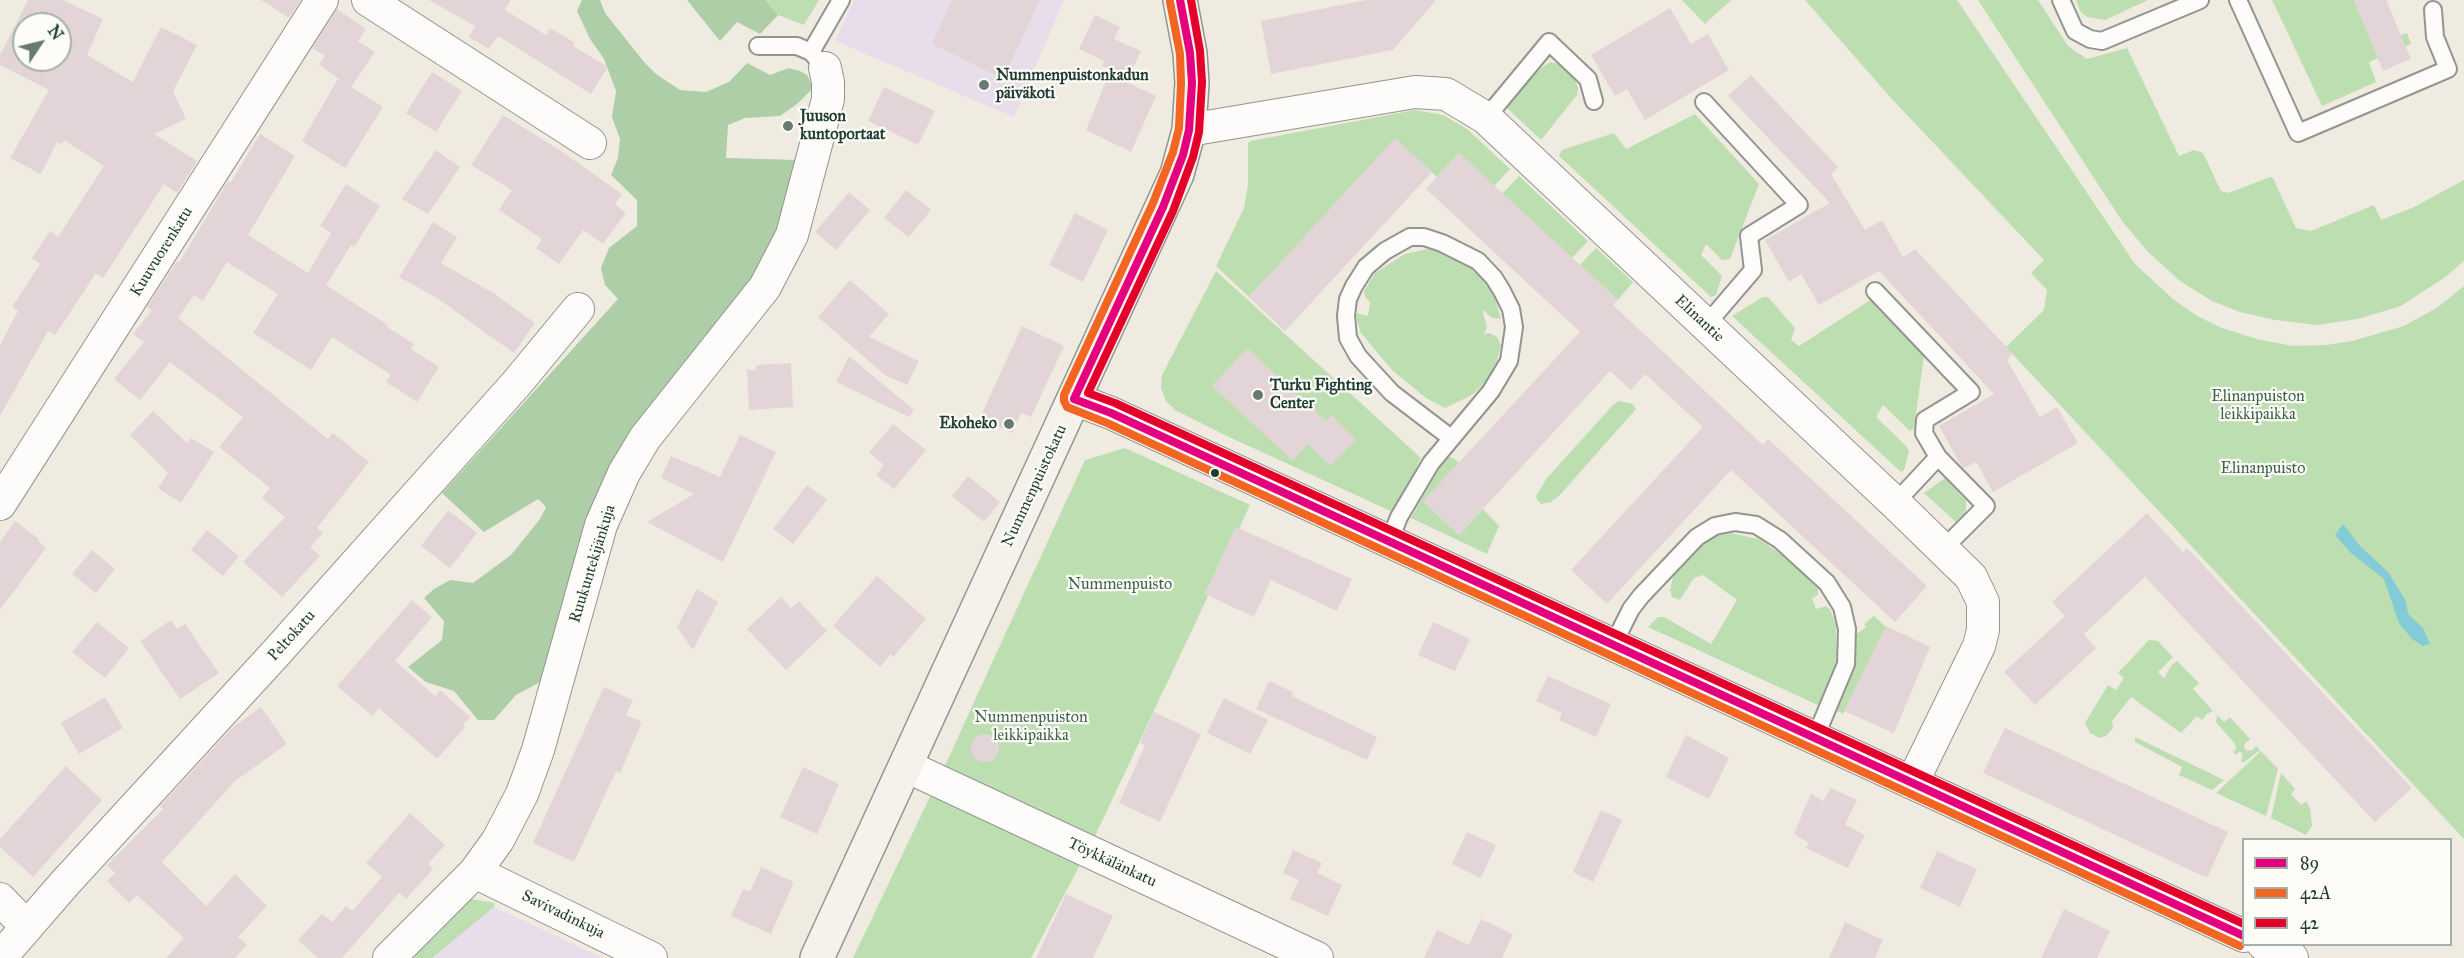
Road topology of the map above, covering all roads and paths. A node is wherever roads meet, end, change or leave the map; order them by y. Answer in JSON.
{"nodes":[{"id":1,"x":322,"y":0,"type":"edge"},
{"id":2,"x":368,"y":0,"type":"edge"},
{"id":3,"x":841,"y":0,"type":"edge"},
{"id":4,"x":1180,"y":0,"type":"edge"},
{"id":5,"x":2061,"y":0,"type":"edge"},
{"id":6,"x":2200,"y":0,"type":"edge"},
{"id":7,"x":2238,"y":0,"type":"edge"},
{"id":8,"x":2433,"y":10,"type":"dead end"},
{"id":9,"x":758,"y":46,"type":"dead end"},
{"id":10,"x":818,"y":60,"type":"junction"},
{"id":11,"x":1594,"y":101,"type":"dead end"},
{"id":12,"x":1704,"y":102,"type":"dead end"},
{"id":13,"x":1486,"y":118,"type":"junction"},
{"id":14,"x":1189,"y":130,"type":"junction"},
{"id":15,"x":590,"y":143,"type":"dead end"},
{"id":16,"x":1875,"y":291,"type":"dead end"},
{"id":17,"x":578,"y":309,"type":"dead end"},
{"id":18,"x":1706,"y":325,"type":"junction"},
{"id":19,"x":1074,"y":399,"type":"junction"},
{"id":20,"x":1452,"y":438,"type":"junction"},
{"id":21,"x":1938,"y":457,"type":"junction"},
{"id":22,"x":1895,"y":503,"type":"junction"},
{"id":23,"x":0,"y":504,"type":"edge"},
{"id":24,"x":1389,"y":542,"type":"junction"},
{"id":25,"x":1943,"y":549,"type":"junction"},
{"id":26,"x":1613,"y":645,"type":"junction"},
{"id":27,"x":1815,"y":738,"type":"junction"},
{"id":28,"x":906,"y":766,"type":"junction"},
{"id":29,"x":1912,"y":783,"type":"junction"},
{"id":30,"x":475,"y":872,"type":"junction"},
{"id":31,"x":0,"y":899,"type":"edge"},
{"id":32,"x":27,"y":927,"type":"junction"},
{"id":33,"x":2242,"y":935,"type":"edge"},
{"id":34,"x":2265,"y":946,"type":"edge"},
{"id":35,"x":0,"y":958,"type":"edge"},
{"id":36,"x":389,"y":958,"type":"edge"},
{"id":37,"x":651,"y":958,"type":"edge"},
{"id":38,"x":817,"y":958,"type":"edge"},
{"id":39,"x":1317,"y":958,"type":"edge"},
{"id":40,"x":2292,"y":958,"type":"edge"}],
"edges":[{"from":1,"to":23,"type":"street","name":"Kuuvuorenkatu"},
{"from":2,"to":15,"type":"street"},
{"from":3,"to":10,"type":"lane"},
{"from":4,"to":14,"type":"street","name":"Nummenpuistokatu"},
{"from":5,"to":6,"type":"lane"},
{"from":7,"to":8,"type":"lane"},
{"from":9,"to":10,"type":"lane"},
{"from":10,"to":30,"type":"street","name":"Ruukuntekijänkuja"},
{"from":11,"to":13,"type":"lane"},
{"from":12,"to":18,"type":"lane"},
{"from":13,"to":14,"type":"street","name":"Elinantie"},
{"from":13,"to":18,"type":"street","name":"Elinantie"},
{"from":14,"to":19,"type":"street","name":"Nummenpuistokatu"},
{"from":16,"to":21,"type":"lane"},
{"from":17,"to":32,"type":"street","name":"Peltokatu"},
{"from":18,"to":22,"type":"street","name":"Elinantie"},
{"from":19,"to":24,"type":"street"},
{"from":19,"to":28,"type":"street","name":"Nummenpuistokatu"},
{"from":20,"to":20,"type":"lane"},
{"from":20,"to":24,"type":"lane"},
{"from":21,"to":22,"type":"lane"},
{"from":21,"to":25,"type":"lane"},
{"from":22,"to":25,"type":"street","name":"Elinantie"},
{"from":24,"to":26,"type":"street"},
{"from":25,"to":29,"type":"street","name":"Elinantie"},
{"from":26,"to":27,"type":"street"},
{"from":26,"to":27,"type":"lane"},
{"from":27,"to":29,"type":"street"},
{"from":28,"to":38,"type":"street","name":"Nummenpuistokatu"},
{"from":28,"to":39,"type":"street","name":"Töykkälänkatu"},
{"from":29,"to":33,"type":"street"},
{"from":30,"to":36,"type":"street","name":"Ruukuntekijänkuja"},
{"from":30,"to":37,"type":"street","name":"Savivadinkuja"},
{"from":31,"to":32,"type":"street"},
{"from":32,"to":35,"type":"street","name":"Peltokatu"},
{"from":34,"to":40,"type":"street"}]}
